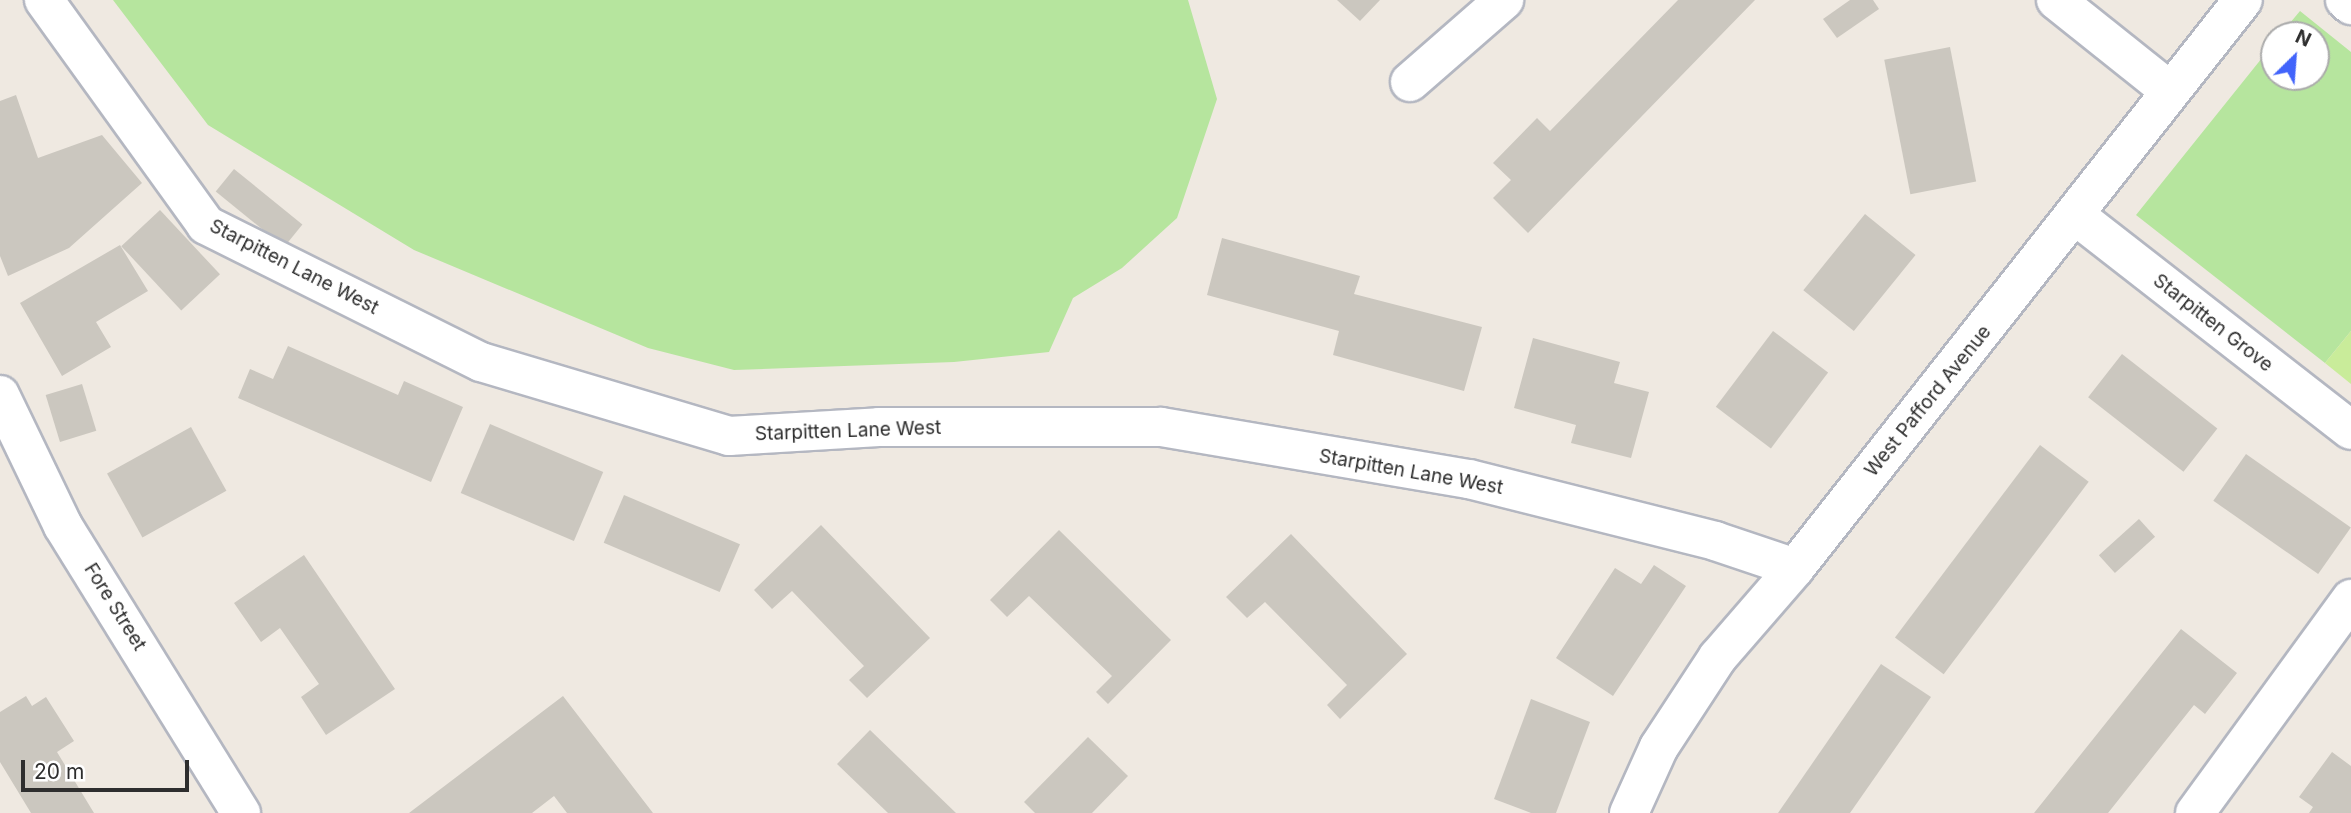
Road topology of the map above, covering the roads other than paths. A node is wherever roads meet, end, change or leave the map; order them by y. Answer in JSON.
{"nodes":[{"id":1,"x":44,"y":0,"type":"edge"},
{"id":2,"x":1504,"y":0,"type":"edge"},
{"id":3,"x":2056,"y":0,"type":"edge"},
{"id":4,"x":2243,"y":0,"type":"edge"},
{"id":5,"x":2345,"y":0,"type":"edge"},
{"id":6,"x":2351,"y":5,"type":"edge"},
{"id":7,"x":1410,"y":82,"type":"dead end"},
{"id":8,"x":2170,"y":91,"type":"junction"},
{"id":9,"x":2076,"y":216,"type":"junction"},
{"id":10,"x":0,"y":395,"type":"edge"},
{"id":11,"x":2351,"y":430,"type":"edge"},
{"id":12,"x":1795,"y":568,"type":"junction"},
{"id":13,"x":2351,"y":599,"type":"edge"},
{"id":14,"x":241,"y":813,"type":"edge"},
{"id":15,"x":1629,"y":813,"type":"edge"},
{"id":16,"x":2195,"y":813,"type":"edge"}],
"edges":[{"from":1,"to":12,"type":"street","name":"Starpitten Lane West"},
{"from":2,"to":7,"type":"street"},
{"from":3,"to":8,"type":"street"},
{"from":4,"to":8,"type":"street","name":"West Pafford Avenue"},
{"from":5,"to":6,"type":"street"},
{"from":8,"to":9,"type":"street","name":"West Pafford Avenue"},
{"from":9,"to":11,"type":"street","name":"Starpitten Grove"},
{"from":9,"to":12,"type":"street","name":"West Pafford Avenue"},
{"from":10,"to":14,"type":"street","name":"Fore Street"},
{"from":12,"to":15,"type":"street","name":"West Pafford Avenue"},
{"from":13,"to":16,"type":"street"}]}
